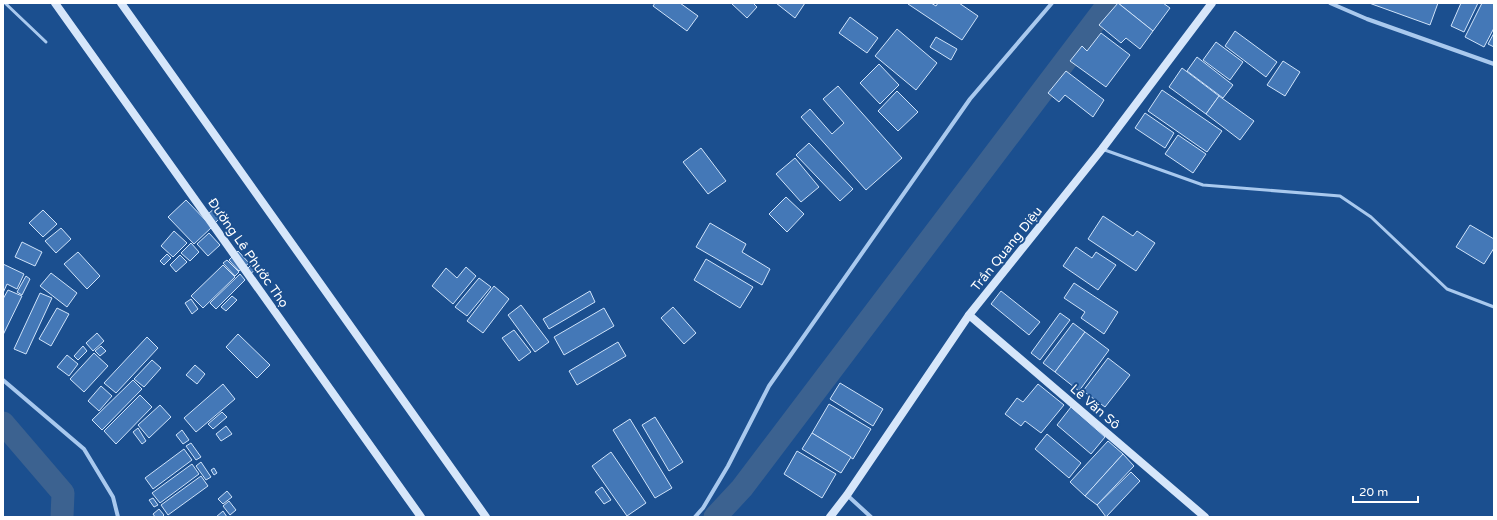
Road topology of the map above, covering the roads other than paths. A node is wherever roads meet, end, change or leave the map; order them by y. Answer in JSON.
{"nodes":[{"id":1,"x":5,"y":3,"type":"edge"},
{"id":2,"x":55,"y":3,"type":"edge"},
{"id":3,"x":121,"y":3,"type":"edge"},
{"id":4,"x":1052,"y":3,"type":"edge"},
{"id":5,"x":1212,"y":3,"type":"edge"},
{"id":6,"x":1330,"y":3,"type":"edge"},
{"id":7,"x":46,"y":42,"type":"dead end"},
{"id":8,"x":1494,"y":64,"type":"edge"},
{"id":9,"x":1102,"y":149,"type":"junction"},
{"id":10,"x":1494,"y":306,"type":"edge"},
{"id":11,"x":969,"y":315,"type":"junction"},
{"id":12,"x":3,"y":380,"type":"edge"},
{"id":13,"x":847,"y":495,"type":"junction"},
{"id":14,"x":118,"y":517,"type":"edge"},
{"id":15,"x":421,"y":517,"type":"edge"},
{"id":16,"x":486,"y":517,"type":"edge"},
{"id":17,"x":695,"y":517,"type":"edge"},
{"id":18,"x":830,"y":517,"type":"edge"},
{"id":19,"x":871,"y":517,"type":"edge"},
{"id":20,"x":1205,"y":517,"type":"edge"}],
"edges":[{"from":1,"to":7,"type":"lane"},
{"from":2,"to":15,"type":"street","name":"Đường Lê Phước Thọ"},
{"from":3,"to":16,"type":"street"},
{"from":4,"to":17,"type":"street"},
{"from":5,"to":9,"type":"street","name":"Trần Quang Diệu"},
{"from":6,"to":8,"type":"street"},
{"from":9,"to":10,"type":"lane"},
{"from":9,"to":11,"type":"street","name":"Trần Quang Diệu"},
{"from":11,"to":13,"type":"street","name":"Trần Quang Diệu"},
{"from":11,"to":20,"type":"street","name":"Lê Văn Sô"},
{"from":12,"to":14,"type":"street"},
{"from":13,"to":18,"type":"street","name":"Trần Quang Diệu"},
{"from":13,"to":19,"type":"street"}]}
